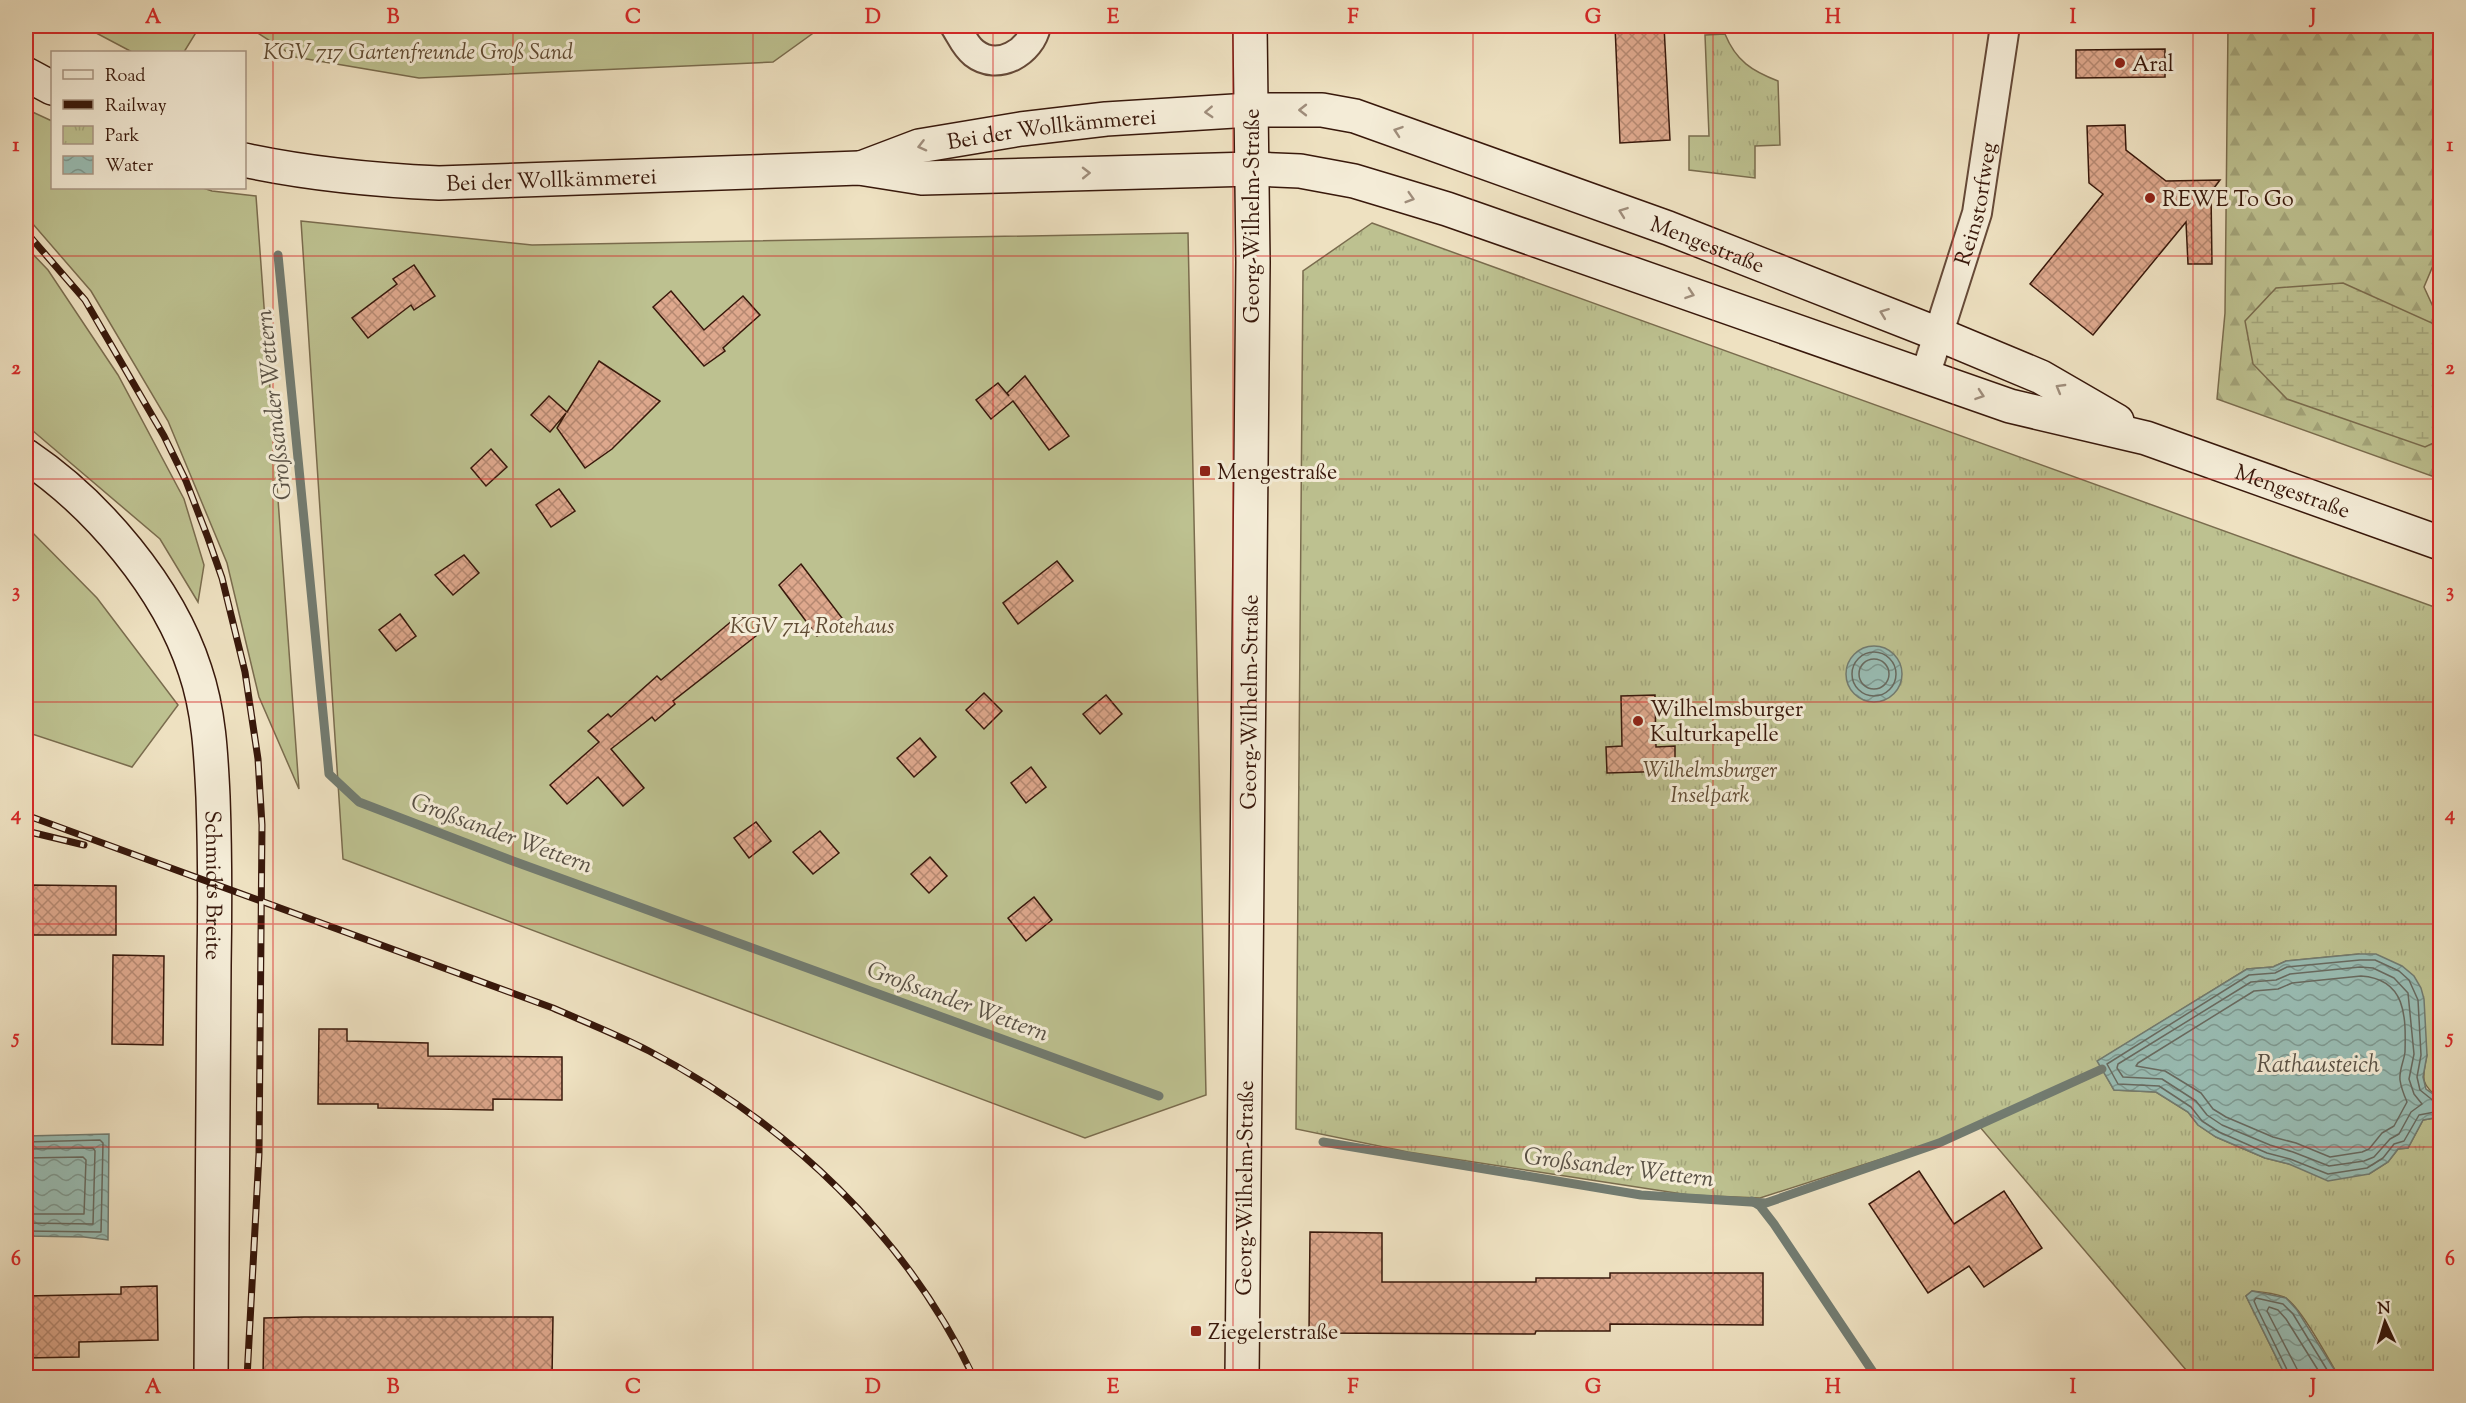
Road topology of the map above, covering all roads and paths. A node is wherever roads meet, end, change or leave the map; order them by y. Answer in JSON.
{"nodes":[{"id":1,"x":955,"y":26,"type":"edge"},
{"id":2,"x":1036,"y":26,"type":"edge"},
{"id":3,"x":1250,"y":26,"type":"edge"},
{"id":4,"x":2005,"y":26,"type":"edge"},
{"id":5,"x":26,"y":74,"type":"edge"},
{"id":6,"x":51,"y":87,"type":"edge"},
{"id":7,"x":1250,"y":110,"type":"junction"},
{"id":8,"x":246,"y":160,"type":"edge"},
{"id":9,"x":859,"y":168,"type":"junction"},
{"id":10,"x":1252,"y":169,"type":"junction"},
{"id":11,"x":1938,"y":334,"type":"junction"},
{"id":12,"x":1925,"y":376,"type":"junction"},
{"id":13,"x":2146,"y":438,"type":"junction"},
{"id":14,"x":26,"y":456,"type":"edge"},
{"id":15,"x":2440,"y":543,"type":"edge"},
{"id":16,"x":211,"y":1377,"type":"edge"},
{"id":17,"x":1242,"y":1377,"type":"edge"}],
"edges":[{"from":1,"to":2,"type":"street"},
{"from":3,"to":7,"type":"main road","name":"Georg-Wilhelm-Straße"},
{"from":4,"to":11,"type":"street","name":"Reinstorfweg"},
{"from":5,"to":6,"type":"main road"},
{"from":7,"to":9,"type":"main road","name":"Bei der Wollkämmerei","one_way":true},
{"from":7,"to":10,"type":"main road","name":"Georg-Wilhelm-Straße"},
{"from":11,"to":7,"type":"main road","name":"Mengestraße","one_way":true},
{"from":8,"to":9,"type":"main road","name":"Bei der Wollkämmerei"},
{"from":9,"to":10,"type":"main road","name":"Bei der Wollkämmerei","one_way":true},
{"from":10,"to":12,"type":"main road","name":"Mengestraße","one_way":true},
{"from":10,"to":17,"type":"main road","name":"Georg-Wilhelm-Straße"},
{"from":11,"to":12,"type":"street","name":"Reinstorfweg"},
{"from":13,"to":11,"type":"main road","name":"Mengestraße","one_way":true},
{"from":12,"to":13,"type":"main road","name":"Mengestraße","one_way":true},
{"from":13,"to":15,"type":"main road","name":"Mengestraße"},
{"from":14,"to":16,"type":"main road","name":"Schmidts Breite"}]}
